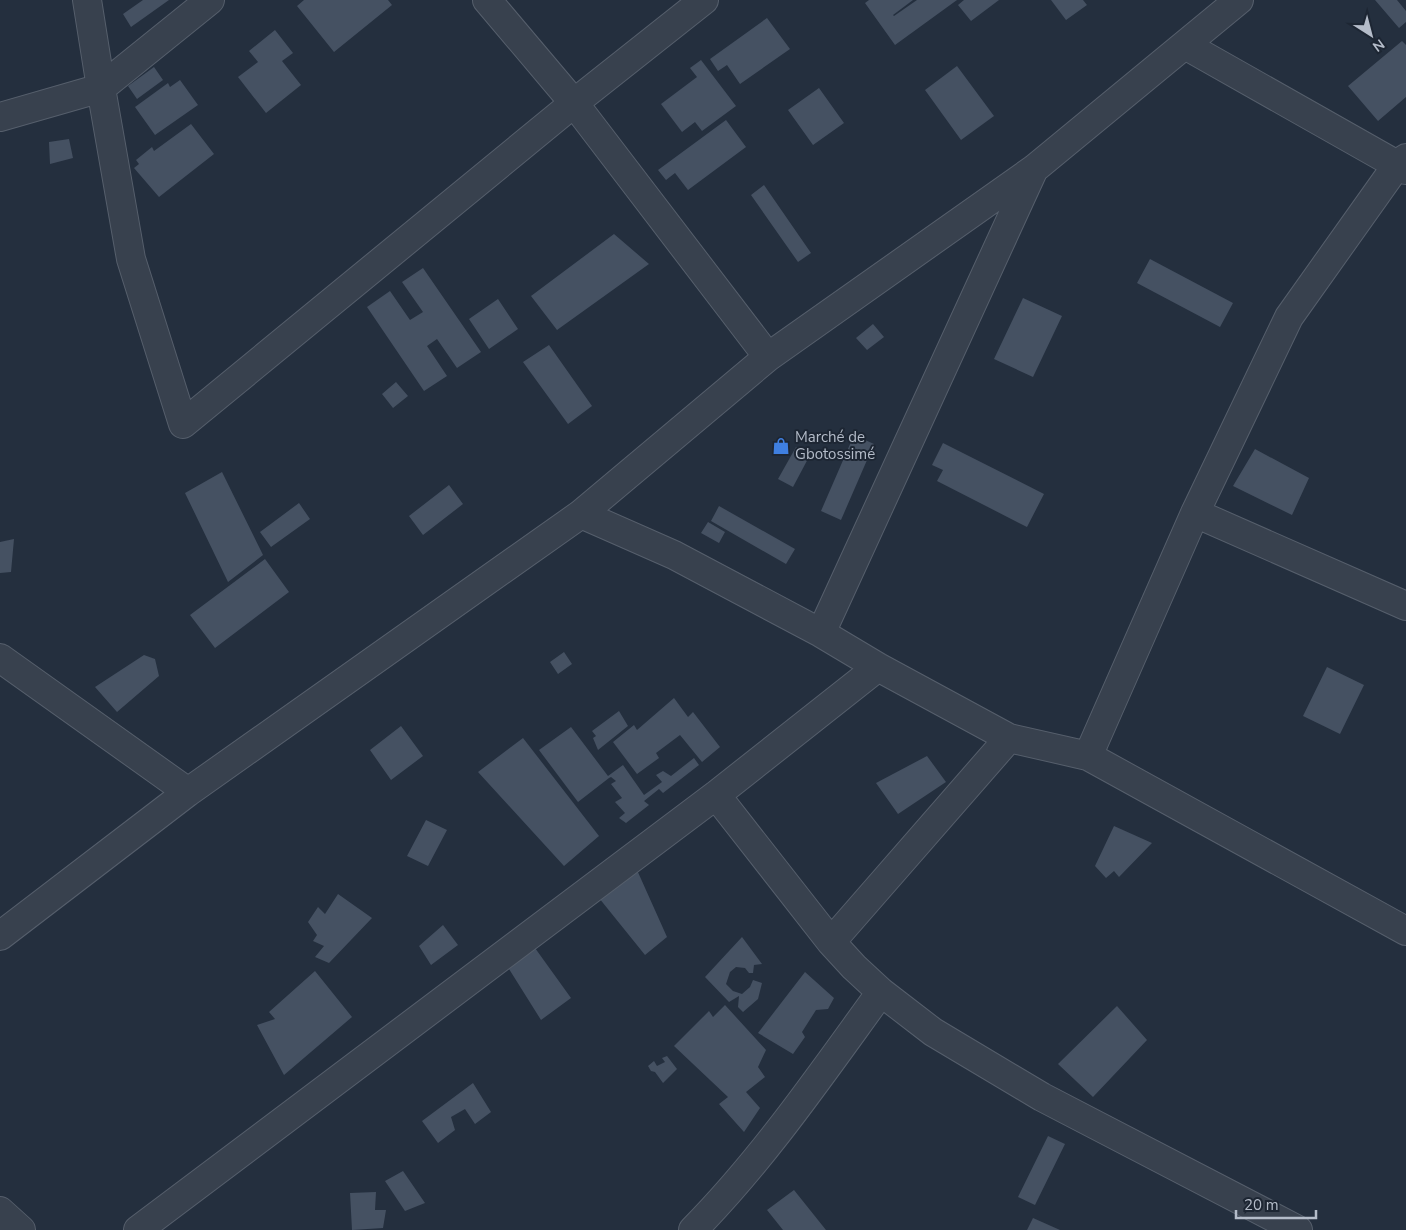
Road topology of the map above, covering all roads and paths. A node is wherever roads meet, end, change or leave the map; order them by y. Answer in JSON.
{"nodes":[{"id":1,"x":87,"y":0,"type":"edge"},
{"id":2,"x":210,"y":0,"type":"edge"},
{"id":3,"x":487,"y":0,"type":"edge"},
{"id":4,"x":704,"y":0,"type":"edge"},
{"id":5,"x":1239,"y":0,"type":"edge"},
{"id":6,"x":1186,"y":45,"type":"junction"},
{"id":7,"x":100,"y":88,"type":"junction"},
{"id":8,"x":574,"y":103,"type":"junction"},
{"id":9,"x":0,"y":117,"type":"edge"},
{"id":10,"x":1403,"y":164,"type":"edge"},
{"id":11,"x":1034,"y":169,"type":"junction"},
{"id":12,"x":768,"y":357,"type":"junction"},
{"id":13,"x":1196,"y":513,"type":"junction"},
{"id":14,"x":582,"y":514,"type":"junction"},
{"id":15,"x":1406,"y":606,"type":"edge"},
{"id":16,"x":821,"y":633,"type":"junction"},
{"id":17,"x":0,"y":658,"type":"edge"},
{"id":18,"x":878,"y":667,"type":"junction"},
{"id":19,"x":1009,"y":738,"type":"junction"},
{"id":20,"x":1088,"y":756,"type":"junction"},
{"id":21,"x":188,"y":792,"type":"junction"},
{"id":22,"x":716,"y":795,"type":"junction"},
{"id":23,"x":1406,"y":931,"type":"edge"},
{"id":24,"x":0,"y":936,"type":"edge"},
{"id":25,"x":831,"y":942,"type":"junction"},
{"id":26,"x":881,"y":992,"type":"junction"},
{"id":27,"x":0,"y":1211,"type":"edge"},
{"id":28,"x":21,"y":1230,"type":"edge"},
{"id":29,"x":138,"y":1230,"type":"edge"},
{"id":30,"x":693,"y":1230,"type":"edge"},
{"id":31,"x":1298,"y":1230,"type":"edge"}],
"edges":[{"from":1,"to":7,"type":"street"},
{"from":2,"to":7,"type":"street"},
{"from":3,"to":8,"type":"street"},
{"from":4,"to":8,"type":"street"},
{"from":5,"to":6,"type":"street"},
{"from":6,"to":10,"type":"street"},
{"from":6,"to":11,"type":"street"},
{"from":7,"to":8,"type":"street"},
{"from":7,"to":9,"type":"street"},
{"from":8,"to":12,"type":"street"},
{"from":10,"to":13,"type":"street"},
{"from":11,"to":12,"type":"street"},
{"from":11,"to":16,"type":"street"},
{"from":12,"to":14,"type":"street"},
{"from":13,"to":15,"type":"street"},
{"from":13,"to":20,"type":"street"},
{"from":14,"to":16,"type":"street"},
{"from":14,"to":21,"type":"street"},
{"from":16,"to":18,"type":"street"},
{"from":17,"to":21,"type":"street"},
{"from":18,"to":19,"type":"street"},
{"from":18,"to":22,"type":"street"},
{"from":19,"to":20,"type":"street"},
{"from":19,"to":25,"type":"street"},
{"from":20,"to":23,"type":"street"},
{"from":21,"to":24,"type":"street"},
{"from":22,"to":25,"type":"street"},
{"from":22,"to":29,"type":"street"},
{"from":25,"to":26,"type":"street"},
{"from":26,"to":30,"type":"street"},
{"from":26,"to":31,"type":"street"},
{"from":27,"to":28,"type":"street"}]}
